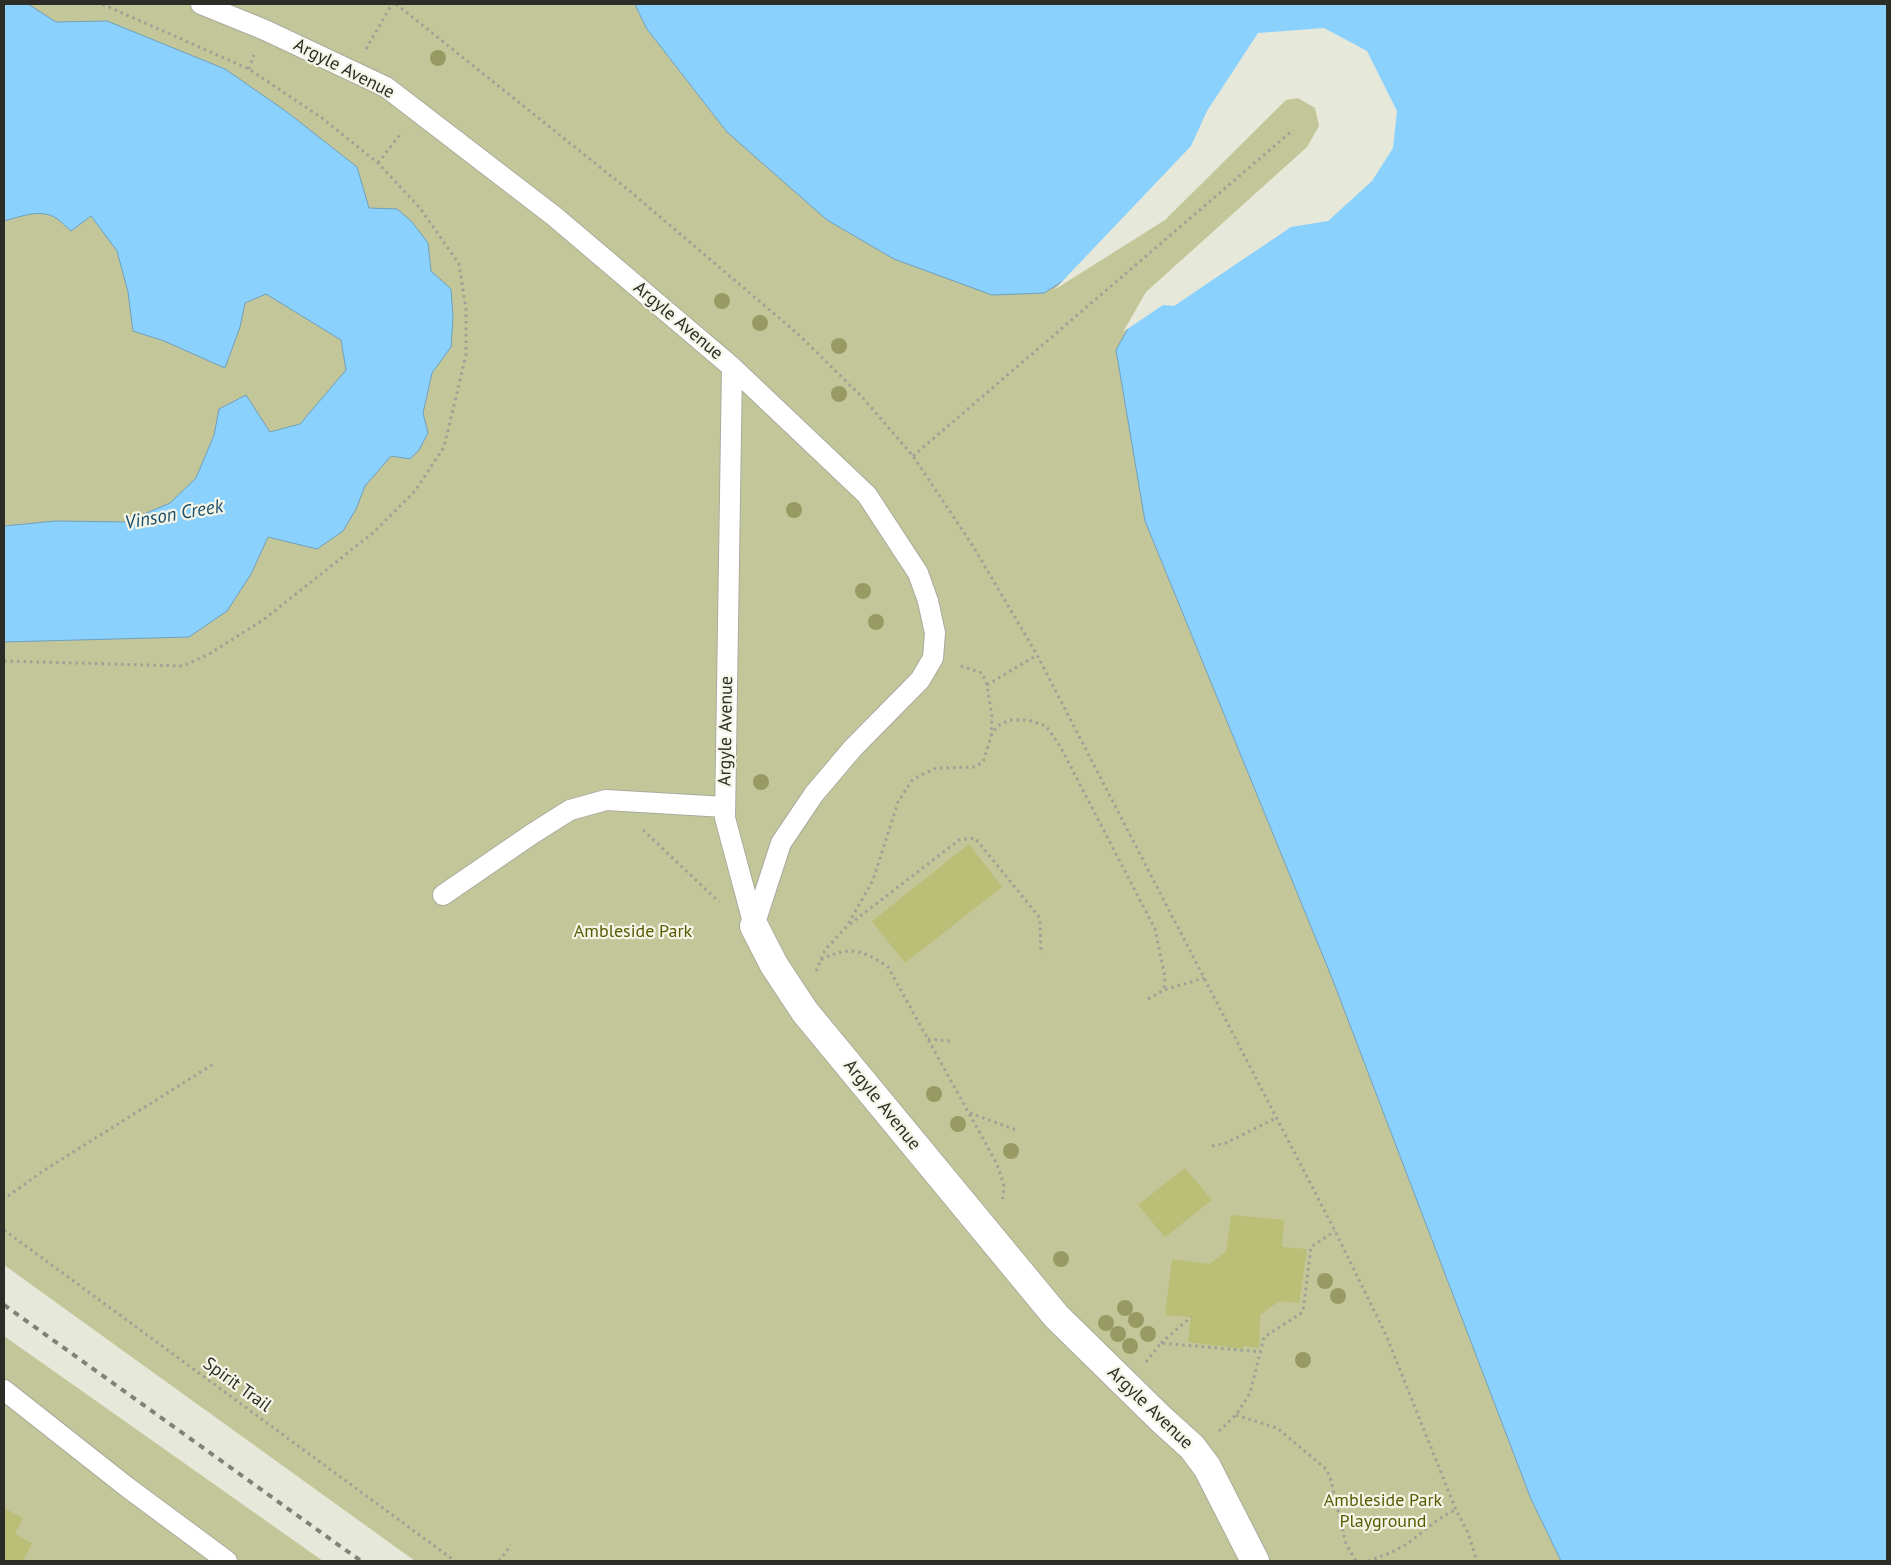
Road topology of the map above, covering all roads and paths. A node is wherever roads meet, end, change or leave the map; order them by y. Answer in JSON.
{"nodes":[{"id":1,"x":102,"y":4,"type":"edge"},
{"id":2,"x":201,"y":4,"type":"edge"},
{"id":3,"x":392,"y":4,"type":"edge"},
{"id":4,"x":396,"y":4,"type":"edge"},
{"id":5,"x":353,"y":71,"type":"junction"},
{"id":6,"x":418,"y":111,"type":"junction"},
{"id":7,"x":1293,"y":130,"type":"dead end"},
{"id":8,"x":378,"y":163,"type":"junction"},
{"id":9,"x":732,"y":367,"type":"junction"},
{"id":10,"x":913,"y":456,"type":"junction"},
{"id":11,"x":1038,"y":655,"type":"junction"},
{"id":12,"x":4,"y":661,"type":"edge"},
{"id":13,"x":982,"y":673,"type":"dead end"},
{"id":14,"x":986,"y":685,"type":"junction"},
{"id":15,"x":991,"y":737,"type":"junction"},
{"id":16,"x":612,"y":800,"type":"junction"},
{"id":17,"x":725,"y":807,"type":"junction"},
{"id":18,"x":443,"y":896,"type":"dead end"},
{"id":19,"x":754,"y":926,"type":"junction"},
{"id":20,"x":847,"y":926,"type":"junction"},
{"id":21,"x":1041,"y":954,"type":"dead end"},
{"id":22,"x":821,"y":960,"type":"junction"},
{"id":23,"x":815,"y":972,"type":"dead end"},
{"id":24,"x":1204,"y":978,"type":"junction"},
{"id":25,"x":1164,"y":990,"type":"junction"},
{"id":26,"x":1148,"y":999,"type":"dead end"},
{"id":27,"x":928,"y":1039,"type":"junction"},
{"id":28,"x":952,"y":1042,"type":"dead end"},
{"id":29,"x":215,"y":1063,"type":"dead end"},
{"id":30,"x":969,"y":1112,"type":"junction"},
{"id":31,"x":1276,"y":1118,"type":"junction"},
{"id":32,"x":1016,"y":1130,"type":"dead end"},
{"id":33,"x":1212,"y":1146,"type":"dead end"},
{"id":34,"x":8,"y":1196,"type":"dead end"},
{"id":35,"x":999,"y":1210,"type":"dead end"},
{"id":36,"x":4,"y":1230,"type":"edge"},
{"id":37,"x":1335,"y":1231,"type":"junction"},
{"id":38,"x":1192,"y":1317,"type":"dead end"},
{"id":39,"x":1161,"y":1343,"type":"junction"},
{"id":40,"x":1260,"y":1352,"type":"junction"},
{"id":41,"x":1145,"y":1363,"type":"dead end"},
{"id":42,"x":4,"y":1390,"type":"edge"},
{"id":43,"x":1236,"y":1415,"type":"junction"},
{"id":44,"x":1192,"y":1447,"type":"junction"},
{"id":45,"x":1456,"y":1510,"type":"junction"},
{"id":46,"x":511,"y":1545,"type":"dead end"},
{"id":47,"x":227,"y":1561,"type":"edge"},
{"id":48,"x":454,"y":1561,"type":"edge"},
{"id":49,"x":499,"y":1561,"type":"edge"},
{"id":50,"x":1255,"y":1561,"type":"edge"},
{"id":51,"x":1356,"y":1561,"type":"edge"},
{"id":52,"x":1368,"y":1561,"type":"edge"},
{"id":53,"x":1478,"y":1561,"type":"edge"}],
"edges":[{"from":1,"to":8,"type":"path"},
{"from":2,"to":5,"type":"lane","name":"Argyle Avenue"},
{"from":3,"to":5,"type":"path"},
{"from":4,"to":10,"type":"path"},
{"from":5,"to":6,"type":"lane","name":"Argyle Avenue"},
{"from":6,"to":8,"type":"path"},
{"from":6,"to":9,"type":"lane","name":"Argyle Avenue"},
{"from":7,"to":10,"type":"path"},
{"from":8,"to":12,"type":"path"},
{"from":9,"to":17,"type":"lane","name":"Argyle Avenue"},
{"from":9,"to":19,"type":"lane"},
{"from":10,"to":11,"type":"path"},
{"from":11,"to":14,"type":"path"},
{"from":11,"to":24,"type":"path"},
{"from":13,"to":14,"type":"path"},
{"from":14,"to":15,"type":"path"},
{"from":15,"to":20,"type":"path"},
{"from":15,"to":25,"type":"path"},
{"from":16,"to":17,"type":"lane"},
{"from":16,"to":18,"type":"lane"},
{"from":16,"to":19,"type":"path"},
{"from":17,"to":19,"type":"lane","name":"Argyle Avenue"},
{"from":19,"to":44,"type":"street","name":"Argyle Avenue"},
{"from":20,"to":21,"type":"path"},
{"from":20,"to":22,"type":"path"},
{"from":22,"to":23,"type":"path"},
{"from":22,"to":27,"type":"path"},
{"from":24,"to":25,"type":"path"},
{"from":24,"to":31,"type":"path"},
{"from":25,"to":26,"type":"path"},
{"from":27,"to":28,"type":"path"},
{"from":27,"to":30,"type":"path"},
{"from":29,"to":34,"type":"path"},
{"from":30,"to":32,"type":"path"},
{"from":30,"to":35,"type":"path"},
{"from":31,"to":33,"type":"path"},
{"from":31,"to":37,"type":"path"},
{"from":36,"to":48,"type":"path","name":"Spirit Trail"},
{"from":37,"to":40,"type":"path"},
{"from":37,"to":45,"type":"path"},
{"from":38,"to":39,"type":"path"},
{"from":39,"to":40,"type":"path"},
{"from":39,"to":41,"type":"path"},
{"from":40,"to":43,"type":"path"},
{"from":42,"to":47,"type":"lane"},
{"from":43,"to":44,"type":"path"},
{"from":43,"to":51,"type":"path"},
{"from":44,"to":50,"type":"street","name":"Argyle Avenue"},
{"from":45,"to":52,"type":"path"},
{"from":45,"to":53,"type":"path"},
{"from":46,"to":49,"type":"path"}]}
